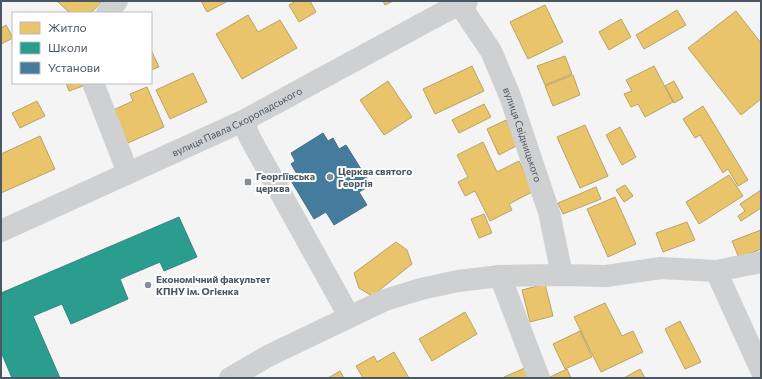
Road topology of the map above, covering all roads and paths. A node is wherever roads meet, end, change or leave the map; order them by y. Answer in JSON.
{"nodes":[{"id":1,"x":117,"y":1,"type":"edge"},
{"id":2,"x":452,"y":5,"type":"edge"},
{"id":3,"x":108,"y":12,"type":"edge"},
{"id":4,"x":92,"y":84,"type":"edge"},
{"id":5,"x":243,"y":121,"type":"junction"},
{"id":6,"x":128,"y":173,"type":"junction"},
{"id":7,"x":1,"y":231,"type":"edge"},
{"id":8,"x":761,"y":262,"type":"edge"},
{"id":9,"x":716,"y":271,"type":"junction"},
{"id":10,"x":562,"y":275,"type":"junction"},
{"id":11,"x":500,"y":276,"type":"junction"},
{"id":12,"x":349,"y":316,"type":"junction"},
{"id":13,"x":761,"y":370,"type":"edge"},
{"id":14,"x":230,"y":378,"type":"edge"},
{"id":15,"x":539,"y":378,"type":"edge"}],
"edges":[{"from":1,"to":3,"type":"street"},
{"from":2,"to":5,"type":"street","name":"вулиця Павла Скоропадського"},
{"from":2,"to":10,"type":"street","name":"вулиця Свідницького"},
{"from":4,"to":6,"type":"street"},
{"from":5,"to":6,"type":"street","name":"вулиця Павла Скоропадського"},
{"from":5,"to":12,"type":"street"},
{"from":6,"to":7,"type":"street","name":"вулиця Павла Скоропадського"},
{"from":8,"to":9,"type":"street"},
{"from":9,"to":10,"type":"street"},
{"from":9,"to":13,"type":"street"},
{"from":10,"to":11,"type":"street"},
{"from":11,"to":12,"type":"street"},
{"from":11,"to":15,"type":"street"},
{"from":12,"to":14,"type":"street"}]}
